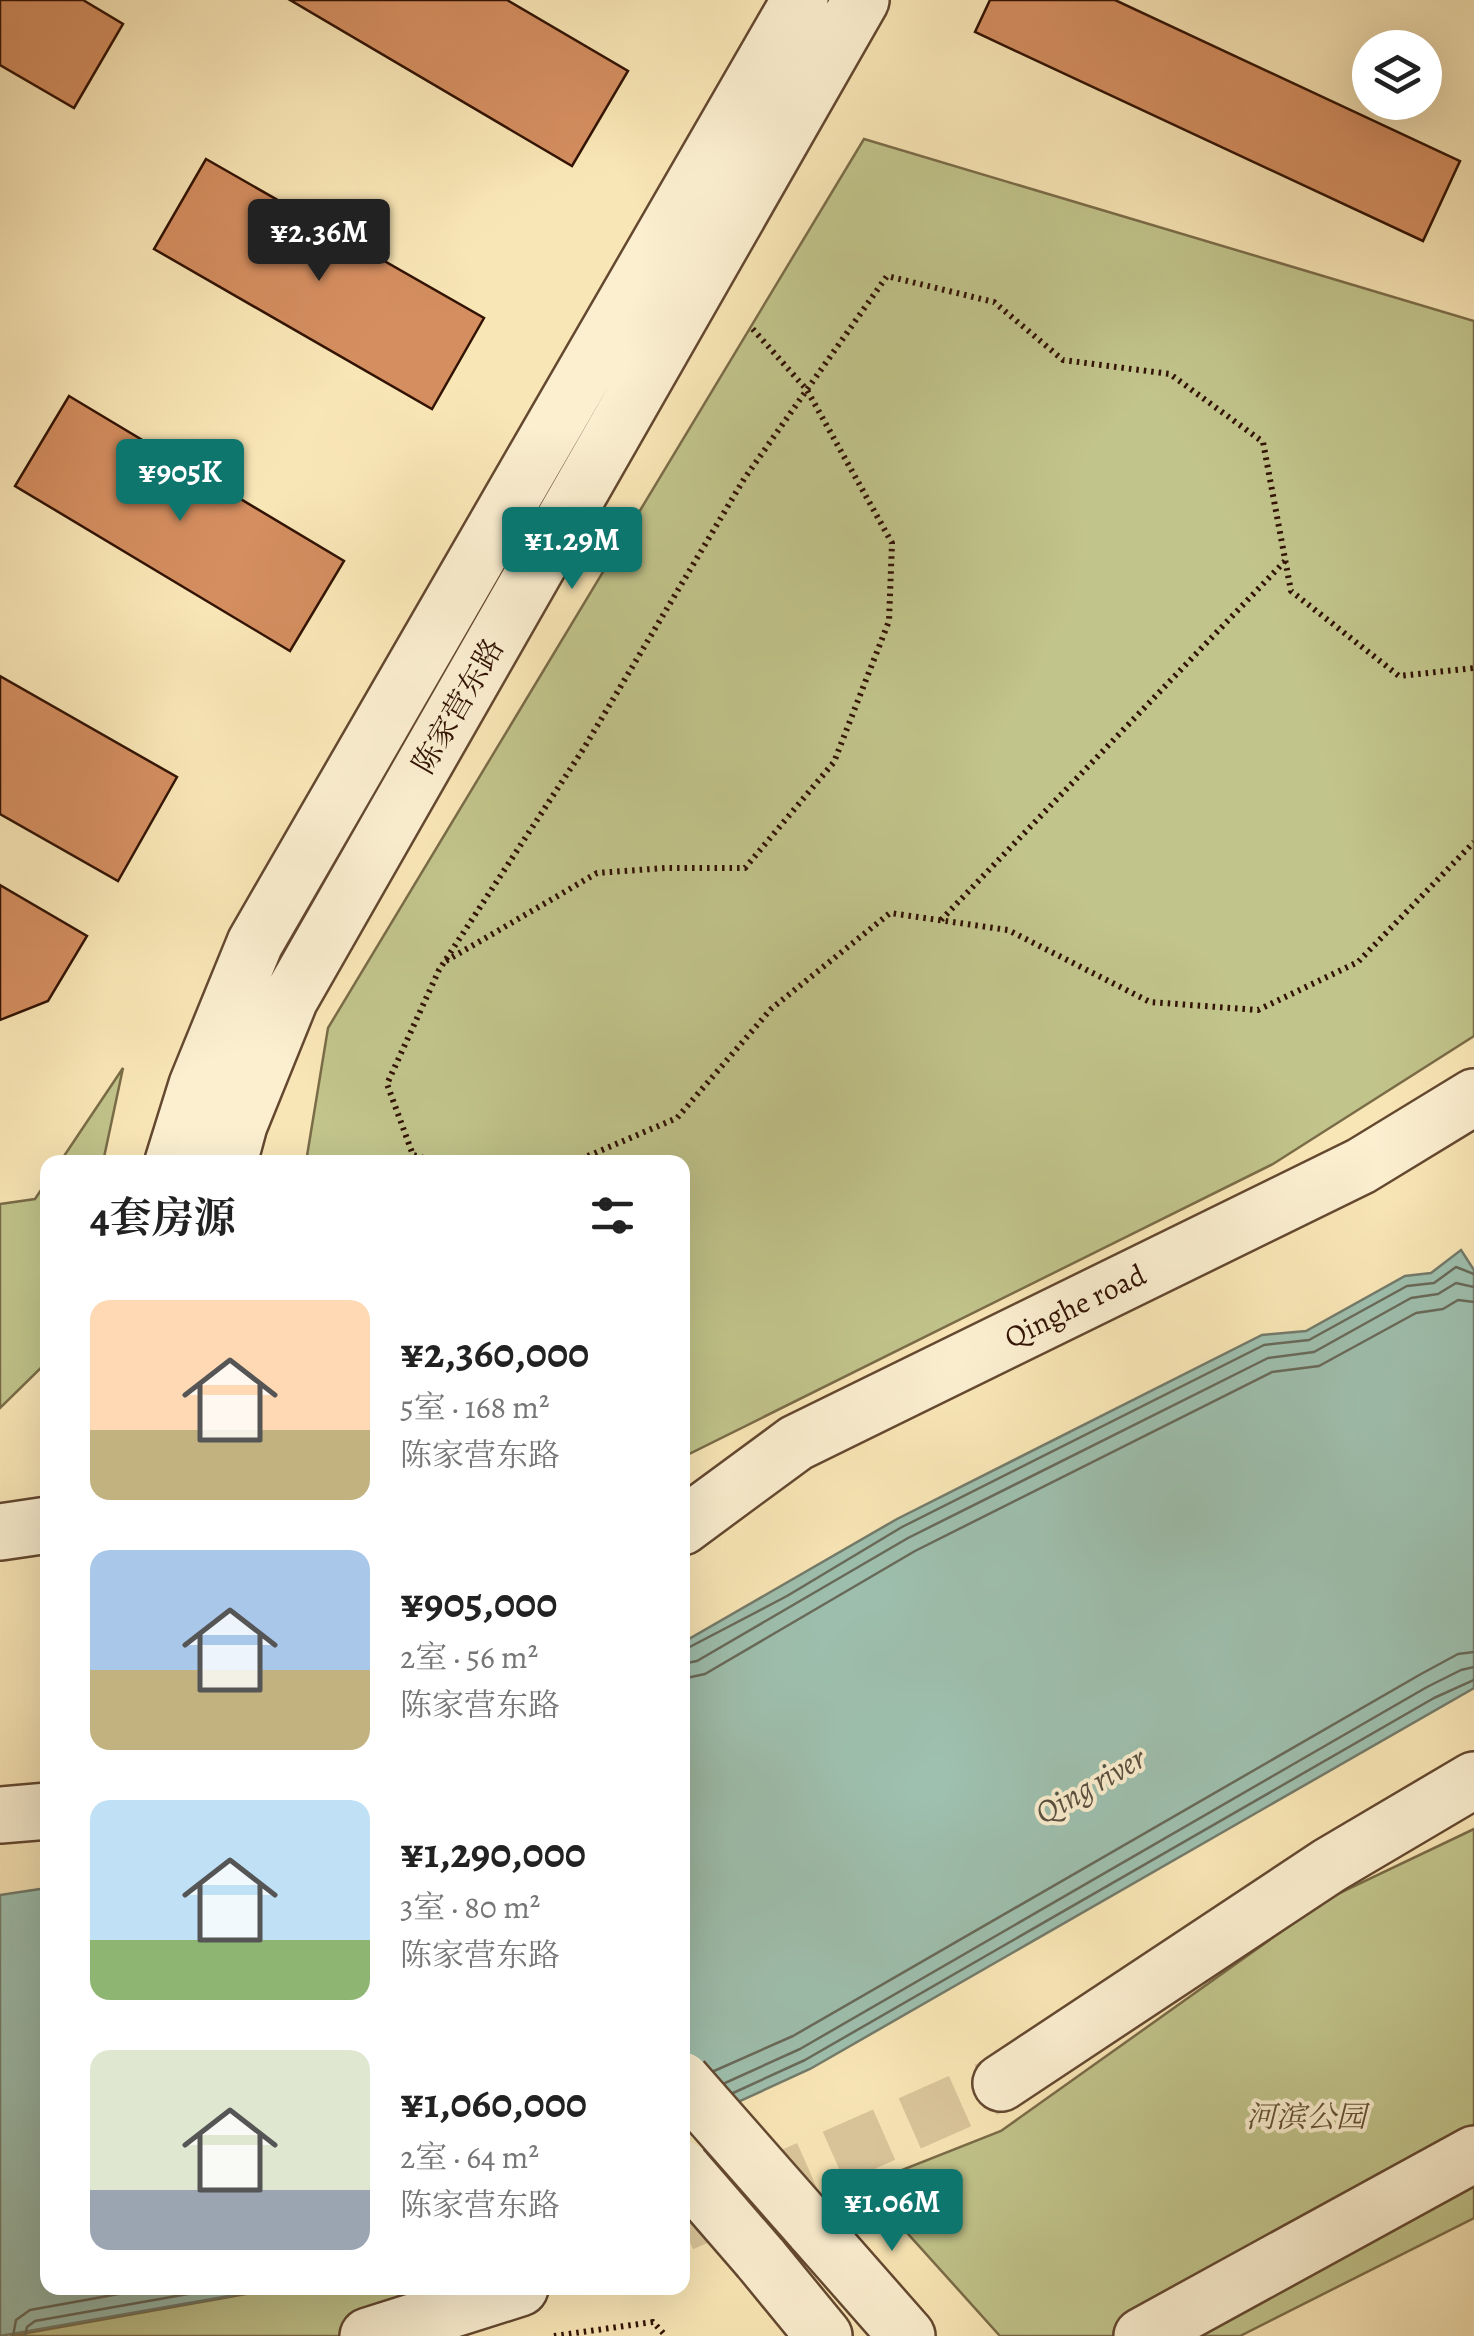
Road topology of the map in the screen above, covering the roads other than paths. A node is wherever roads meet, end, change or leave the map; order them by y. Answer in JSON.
{"nodes":[{"id":1,"x":800,"y":0,"type":"edge"},
{"id":2,"x":862,"y":0,"type":"edge"},
{"id":3,"x":1474,"y":1097,"type":"edge"},
{"id":4,"x":174,"y":1155,"type":"edge"},
{"id":5,"x":231,"y":1155,"type":"edge"},
{"id":6,"x":690,"y":1521,"type":"edge"},
{"id":7,"x":40,"y":1526,"type":"edge"},
{"id":8,"x":0,"y":1532,"type":"edge"},
{"id":9,"x":1474,"y":1780,"type":"edge"},
{"id":10,"x":40,"y":1812,"type":"edge"},
{"id":11,"x":0,"y":1815,"type":"edge"},
{"id":12,"x":1000,"y":2083,"type":"tunnel mouth"},
{"id":13,"x":690,"y":2089,"type":"edge"},
{"id":14,"x":1474,"y":2154,"type":"edge"},
{"id":15,"x":690,"y":2177,"type":"edge"},
{"id":16,"x":498,"y":2295,"type":"edge"},
{"id":17,"x":368,"y":2336,"type":"edge"},
{"id":18,"x":824,"y":2336,"type":"edge"},
{"id":19,"x":907,"y":2336,"type":"edge"},
{"id":20,"x":1142,"y":2336,"type":"edge"}],
"edges":[{"from":1,"to":4,"type":"street","name":"陈家营东路"},
{"from":2,"to":5,"type":"street","name":"陈家营东路"},
{"from":3,"to":6,"type":"street","name":"Qinghe road"},
{"from":7,"to":8,"type":"street"},
{"from":9,"to":12,"type":"street"},
{"from":10,"to":11,"type":"street"},
{"from":13,"to":19,"type":"street","bridge":true},
{"from":14,"to":20,"type":"street"},
{"from":15,"to":18,"type":"street","bridge":true},
{"from":16,"to":17,"type":"street"}]}
